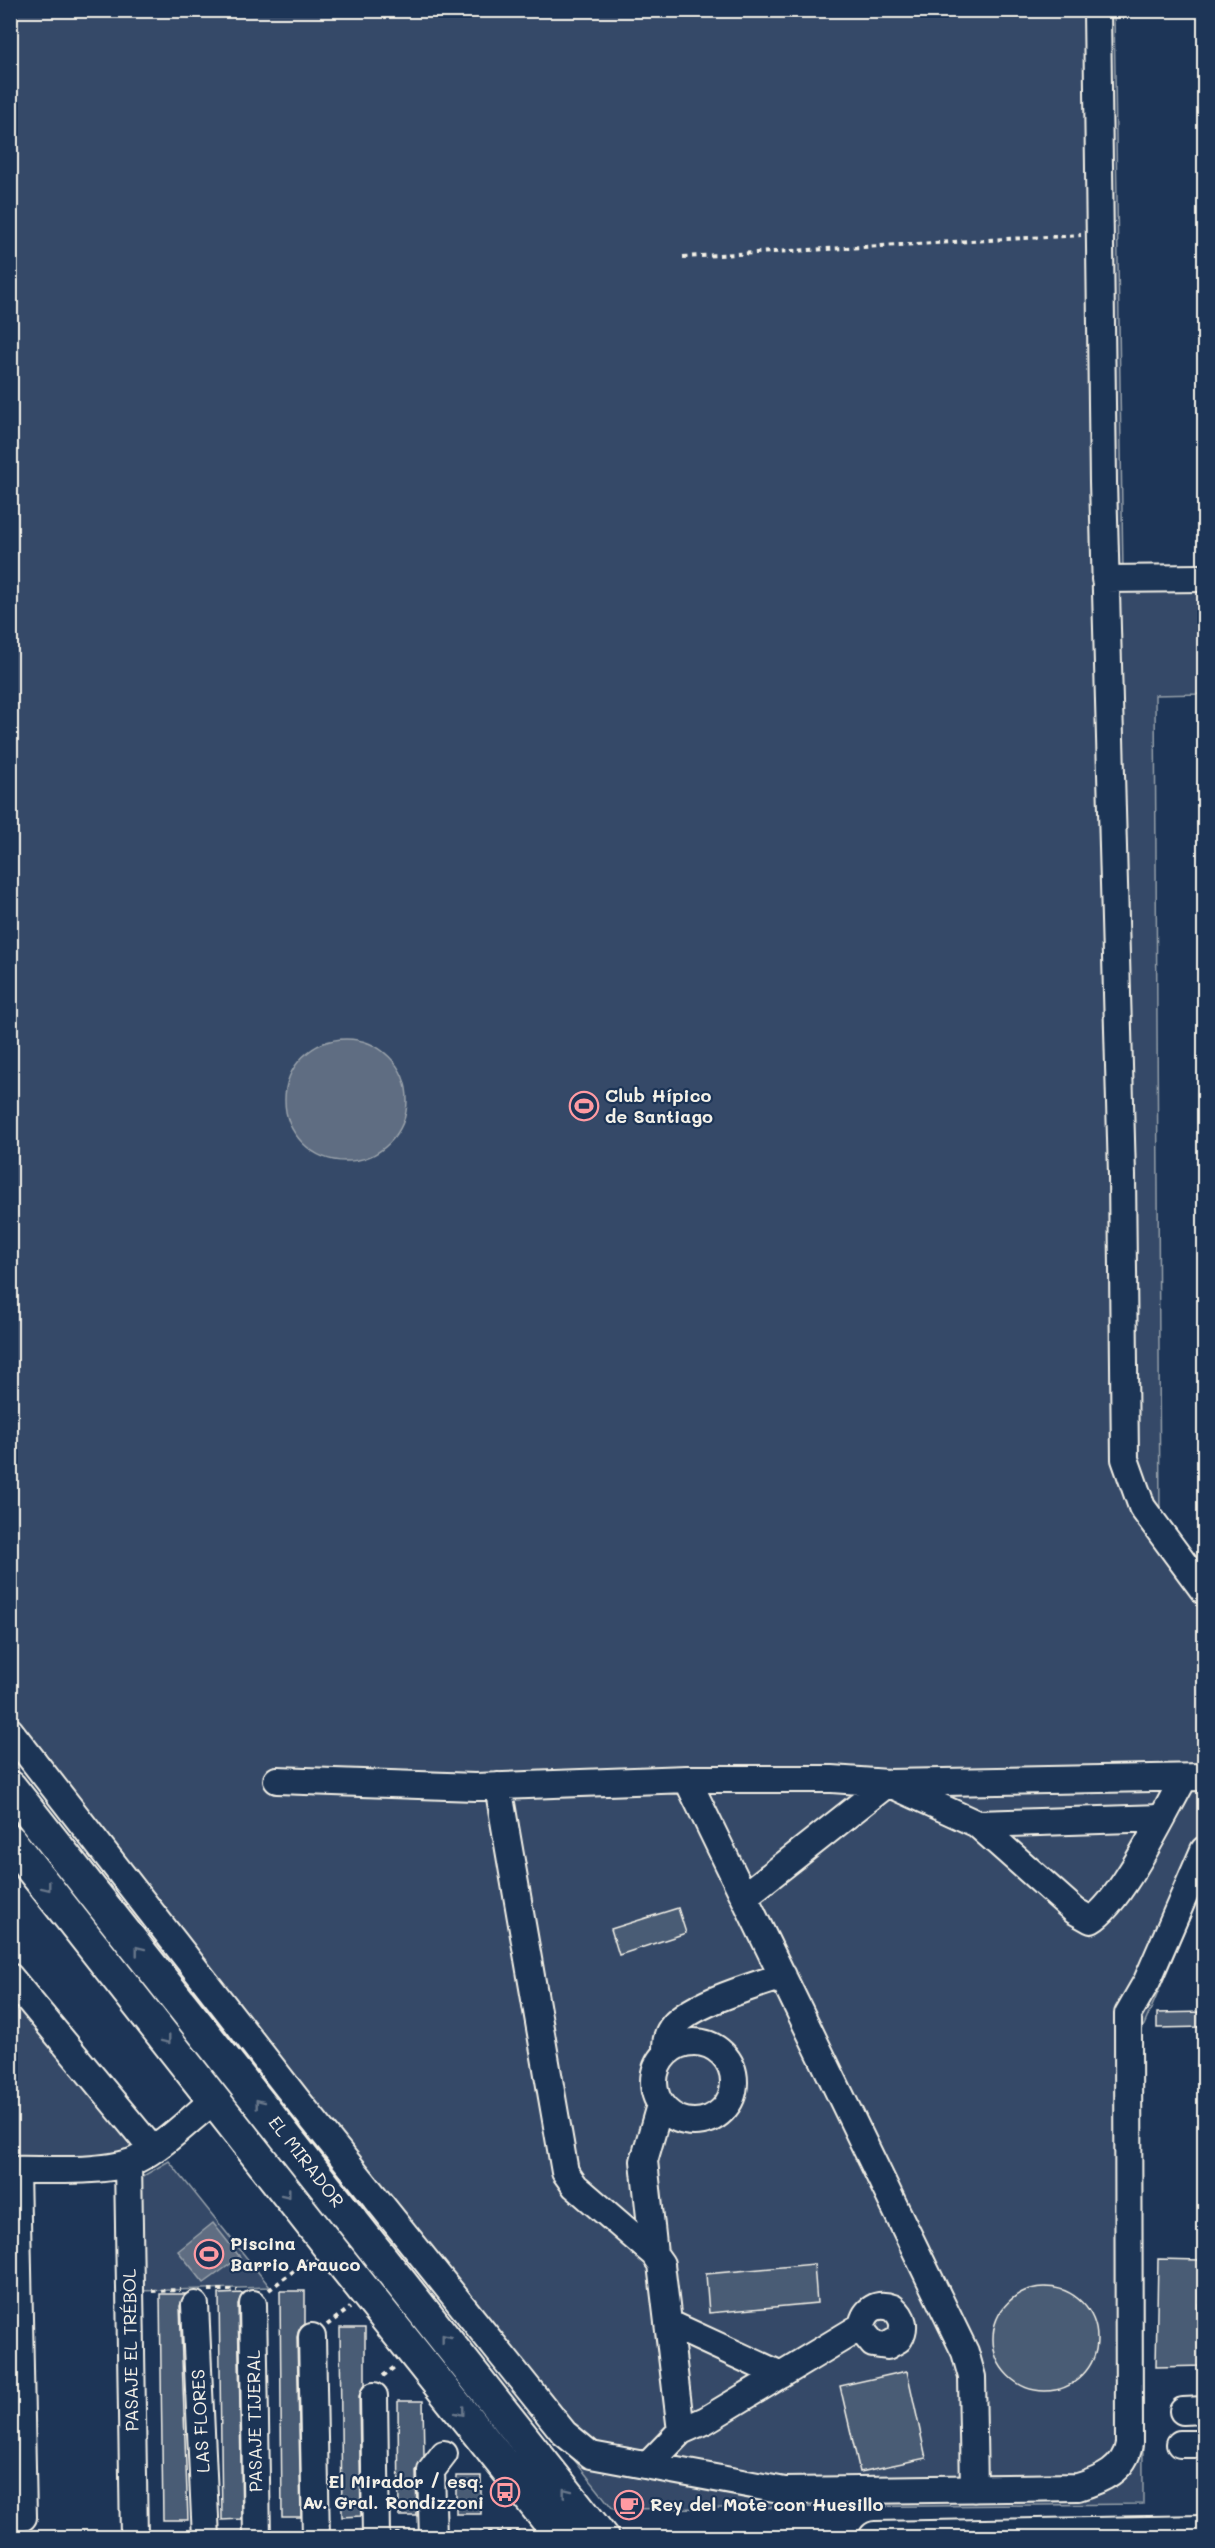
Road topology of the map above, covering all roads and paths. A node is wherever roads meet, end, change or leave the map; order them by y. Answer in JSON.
{"nodes":[{"id":1,"x":1097,"y":10,"type":"edge"},
{"id":2,"x":1099,"y":234,"type":"junction"},
{"id":3,"x":684,"y":257,"type":"dead end"},
{"id":4,"x":1204,"y":578,"type":"edge"},
{"id":5,"x":1105,"y":579,"type":"junction"},
{"id":6,"x":1204,"y":1591,"type":"edge"},
{"id":7,"x":10,"y":1731,"type":"edge"},
{"id":8,"x":1194,"y":1778,"type":"edge"},
{"id":9,"x":687,"y":1779,"type":"junction"},
{"id":10,"x":277,"y":1780,"type":"dead end"},
{"id":11,"x":888,"y":1783,"type":"junction"},
{"id":12,"x":498,"y":1786,"type":"junction"},
{"id":13,"x":10,"y":1787,"type":"edge"},
{"id":14,"x":1161,"y":1818,"type":"junction"},
{"id":15,"x":36,"y":1819,"type":"junction"},
{"id":16,"x":977,"y":1824,"type":"junction"},
{"id":17,"x":10,"y":1839,"type":"edge"},
{"id":18,"x":1204,"y":1850,"type":"edge"},
{"id":19,"x":745,"y":1896,"type":"junction"},
{"id":20,"x":783,"y":1976,"type":"junction"},
{"id":21,"x":10,"y":1977,"type":"edge"},
{"id":22,"x":666,"y":2052,"type":"junction"},
{"id":23,"x":214,"y":2100,"type":"junction"},
{"id":24,"x":660,"y":2105,"type":"junction"},
{"id":25,"x":294,"y":2148,"type":"junction"},
{"id":26,"x":152,"y":2149,"type":"junction"},
{"id":27,"x":128,"y":2163,"type":"junction"},
{"id":28,"x":268,"y":2169,"type":"junction"},
{"id":29,"x":13,"y":2170,"type":"edge"},
{"id":30,"x":327,"y":2244,"type":"junction"},
{"id":31,"x":654,"y":2254,"type":"junction"},
{"id":32,"x":130,"y":2291,"type":"junction"},
{"id":33,"x":196,"y":2295,"type":"junction"},
{"id":34,"x":252,"y":2295,"type":"junction"},
{"id":35,"x":668,"y":2323,"type":"junction"},
{"id":36,"x":862,"y":2326,"type":"dead end"},
{"id":37,"x":312,"y":2337,"type":"dead end"},
{"id":38,"x":781,"y":2375,"type":"junction"},
{"id":39,"x":374,"y":2396,"type":"dead end"},
{"id":40,"x":681,"y":2431,"type":"junction"},
{"id":41,"x":444,"y":2454,"type":"dead end"},
{"id":42,"x":648,"y":2465,"type":"junction"},
{"id":43,"x":974,"y":2489,"type":"junction"},
{"id":44,"x":23,"y":2517,"type":"dead end"},
{"id":45,"x":1204,"y":2532,"type":"edge"},
{"id":46,"x":560,"y":2535,"type":"edge"},
{"id":47,"x":316,"y":2536,"type":"edge"},
{"id":48,"x":376,"y":2536,"type":"edge"},
{"id":49,"x":433,"y":2536,"type":"edge"},
{"id":50,"x":206,"y":2537,"type":"edge"},
{"id":51,"x":257,"y":2537,"type":"edge"},
{"id":52,"x":134,"y":2538,"type":"edge"},
{"id":53,"x":145,"y":2538,"type":"edge"},
{"id":54,"x":602,"y":2538,"type":"edge"},
{"id":55,"x":875,"y":2538,"type":"edge"}],
"edges":[{"from":1,"to":2,"type":"street"},
{"from":2,"to":3,"type":"path"},
{"from":2,"to":5,"type":"street"},
{"from":4,"to":5,"type":"street"},
{"from":5,"to":6,"type":"street"},
{"from":7,"to":42,"type":"street"},
{"from":8,"to":11,"type":"street"},
{"from":8,"to":14,"type":"street"},
{"from":9,"to":11,"type":"street"},
{"from":9,"to":12,"type":"street"},
{"from":9,"to":19,"type":"street"},
{"from":10,"to":12,"type":"street"},
{"from":11,"to":16,"type":"street"},
{"from":11,"to":19,"type":"street"},
{"from":12,"to":31,"type":"street"},
{"from":13,"to":15,"type":"main road","name":"EL MIRADOR"},
{"from":14,"to":16,"type":"street"},
{"from":14,"to":16,"type":"street"},
{"from":15,"to":17,"type":"main road"},
{"from":25,"to":15,"type":"main road","name":"EL MIRADOR","one_way":true},
{"from":17,"to":23,"type":"main road","name":"EL MIRADOR","one_way":true},
{"from":18,"to":43,"type":"street"},
{"from":19,"to":20,"type":"street"},
{"from":20,"to":22,"type":"street"},
{"from":20,"to":43,"type":"street"},
{"from":21,"to":26,"type":"street"},
{"from":22,"to":24,"type":"street"},
{"from":22,"to":24,"type":"street"},
{"from":23,"to":26,"type":"street"},
{"from":23,"to":28,"type":"main road","name":"EL MIRADOR"},
{"from":24,"to":31,"type":"street"},
{"from":25,"to":28,"type":"main road"},
{"from":54,"to":25,"type":"main road","name":"EL MIRADOR","one_way":true},
{"from":26,"to":27,"type":"street"},
{"from":27,"to":29,"type":"street"},
{"from":27,"to":32,"type":"street","name":"PASAJE EL TRÉBOL"},
{"from":28,"to":30,"type":"main road","name":"EL MIRADOR","one_way":true},
{"from":29,"to":44,"type":"street"},
{"from":30,"to":34,"type":"path"},
{"from":30,"to":46,"type":"main road","name":"EL MIRADOR","one_way":true},
{"from":31,"to":35,"type":"street"},
{"from":32,"to":33,"type":"path"},
{"from":32,"to":52,"type":"street","name":"PASAJE EL TRÉBOL"},
{"from":33,"to":34,"type":"path"},
{"from":33,"to":50,"type":"street","name":"LAS FLORES"},
{"from":34,"to":51,"type":"street","name":"PASAJE TIJERAL"},
{"from":35,"to":38,"type":"street"},
{"from":35,"to":40,"type":"street"},
{"from":36,"to":38,"type":"street"},
{"from":37,"to":47,"type":"street"},
{"from":38,"to":40,"type":"street"},
{"from":39,"to":48,"type":"street"},
{"from":40,"to":42,"type":"street"},
{"from":41,"to":49,"type":"street"},
{"from":42,"to":43,"type":"street"},
{"from":45,"to":55,"type":"main road"},
{"from":46,"to":49,"type":"path"},
{"from":47,"to":48,"type":"path"},
{"from":47,"to":51,"type":"path"},
{"from":48,"to":49,"type":"path"},
{"from":50,"to":53,"type":"path"}]}
